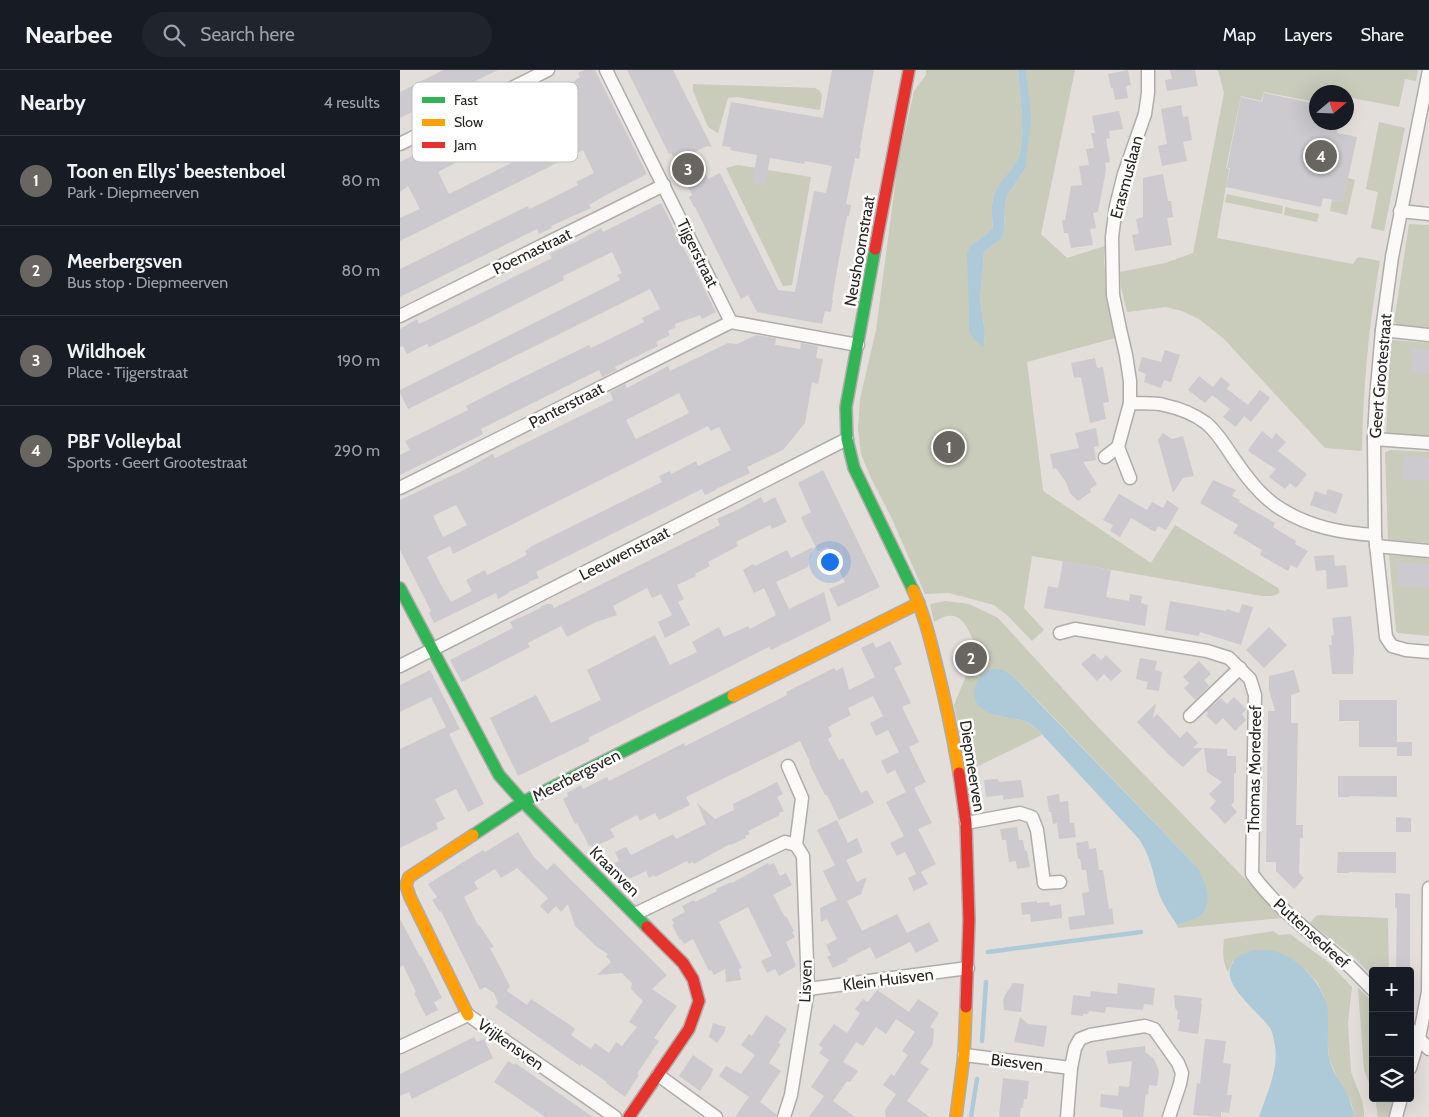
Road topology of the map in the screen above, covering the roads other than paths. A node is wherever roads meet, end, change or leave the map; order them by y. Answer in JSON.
{"nodes":[{"id":1,"x":548,"y":70,"type":"edge"},
{"id":2,"x":606,"y":70,"type":"edge"},
{"id":3,"x":909,"y":70,"type":"edge"},
{"id":4,"x":1148,"y":70,"type":"edge"},
{"id":5,"x":1429,"y":70,"type":"edge"},
{"id":6,"x":524,"y":82,"type":"edge"},
{"id":7,"x":412,"y":138,"type":"edge"},
{"id":8,"x":400,"y":144,"type":"edge"},
{"id":9,"x":664,"y":185,"type":"junction"},
{"id":10,"x":1400,"y":211,"type":"junction"},
{"id":11,"x":1429,"y":214,"type":"edge"},
{"id":12,"x":400,"y":316,"type":"edge"},
{"id":13,"x":732,"y":322,"type":"junction"},
{"id":14,"x":1382,"y":330,"type":"junction"},
{"id":15,"x":1429,"y":335,"type":"edge"},
{"id":16,"x":858,"y":345,"type":"junction"},
{"id":17,"x":1130,"y":403,"type":"junction"},
{"id":18,"x":847,"y":439,"type":"junction"},
{"id":19,"x":1374,"y":439,"type":"junction"},
{"id":20,"x":1429,"y":442,"type":"edge"},
{"id":21,"x":1118,"y":447,"type":"junction"},
{"id":22,"x":1105,"y":457,"type":"dead end"},
{"id":23,"x":1130,"y":478,"type":"dead end"},
{"id":24,"x":400,"y":488,"type":"edge"},
{"id":25,"x":1375,"y":541,"type":"junction"},
{"id":26,"x":1429,"y":551,"type":"edge"},
{"id":27,"x":400,"y":588,"type":"edge"},
{"id":28,"x":918,"y":603,"type":"junction"},
{"id":29,"x":1060,"y":632,"type":"dead end"},
{"id":30,"x":432,"y":650,"type":"junction"},
{"id":31,"x":1429,"y":652,"type":"edge"},
{"id":32,"x":400,"y":666,"type":"edge"},
{"id":33,"x":1240,"y":668,"type":"junction"},
{"id":34,"x":1190,"y":716,"type":"dead end"},
{"id":35,"x":788,"y":766,"type":"dead end"},
{"id":36,"x":523,"y":802,"type":"junction"},
{"id":37,"x":966,"y":823,"type":"junction"},
{"id":38,"x":796,"y":845,"type":"junction"},
{"id":39,"x":1252,"y":874,"type":"joint"},
{"id":40,"x":1060,"y":882,"type":"dead end"},
{"id":41,"x":403,"y":883,"type":"edge"},
{"id":42,"x":1429,"y":888,"type":"edge"},
{"id":43,"x":635,"y":914,"type":"junction"},
{"id":44,"x":968,"y":968,"type":"junction"},
{"id":45,"x":1369,"y":986,"type":"edge"},
{"id":46,"x":808,"y":989,"type":"junction"},
{"id":47,"x":1428,"y":992,"type":"edge"},
{"id":48,"x":468,"y":1015,"type":"junction"},
{"id":49,"x":1415,"y":1034,"type":"edge"},
{"id":50,"x":400,"y":1047,"type":"edge"},
{"id":51,"x":1429,"y":1049,"type":"edge"},
{"id":52,"x":964,"y":1055,"type":"junction"},
{"id":53,"x":1412,"y":1057,"type":"edge"},
{"id":54,"x":1071,"y":1068,"type":"junction"},
{"id":55,"x":658,"y":1075,"type":"junction"},
{"id":56,"x":1400,"y":1102,"type":"edge"},
{"id":57,"x":615,"y":1117,"type":"edge"},
{"id":58,"x":629,"y":1117,"type":"edge"},
{"id":59,"x":716,"y":1117,"type":"edge"},
{"id":60,"x":784,"y":1117,"type":"edge"},
{"id":61,"x":956,"y":1117,"type":"edge"},
{"id":62,"x":1067,"y":1117,"type":"edge"},
{"id":63,"x":1169,"y":1117,"type":"edge"},
{"id":64,"x":1396,"y":1117,"type":"edge"}],
"edges":[{"from":1,"to":6,"type":"street"},
{"from":2,"to":9,"type":"street","name":"Tijgerstraat"},
{"from":3,"to":16,"type":"street","name":"Neushoornstraat"},
{"from":4,"to":17,"type":"street","name":"Erasmuslaan"},
{"from":5,"to":10,"type":"street","name":"Geert Grootestraat"},
{"from":7,"to":8,"type":"street"},
{"from":9,"to":12,"type":"street","name":"Poemastraat"},
{"from":9,"to":13,"type":"street","name":"Tijgerstraat"},
{"from":10,"to":11,"type":"street"},
{"from":10,"to":14,"type":"street","name":"Geert Grootestraat"},
{"from":13,"to":16,"type":"street"},
{"from":13,"to":24,"type":"street","name":"Panterstraat"},
{"from":14,"to":15,"type":"street"},
{"from":14,"to":19,"type":"street","name":"Geert Grootestraat"},
{"from":16,"to":18,"type":"street","name":"Neushoornstraat"},
{"from":17,"to":21,"type":"street","name":"Erasmuslaan"},
{"from":17,"to":25,"type":"street"},
{"from":18,"to":28,"type":"street","name":"Diepmeerven"},
{"from":18,"to":30,"type":"street","name":"Leeuwenstraat"},
{"from":19,"to":20,"type":"street"},
{"from":19,"to":25,"type":"street","name":"Geert Grootestraat"},
{"from":21,"to":22,"type":"street"},
{"from":21,"to":23,"type":"street"},
{"from":25,"to":26,"type":"street"},
{"from":25,"to":31,"type":"street","name":"Geert Grootestraat"},
{"from":27,"to":30,"type":"street","name":"Kraanven"},
{"from":28,"to":36,"type":"street","name":"Meerbergsven"},
{"from":28,"to":37,"type":"street","name":"Diepmeerven"},
{"from":29,"to":33,"type":"street","name":"Thomas Moredreef"},
{"from":30,"to":32,"type":"street","name":"Leeuwenstraat"},
{"from":30,"to":36,"type":"street","name":"Kraanven"},
{"from":33,"to":34,"type":"street"},
{"from":33,"to":39,"type":"street","name":"Thomas Moredreef"},
{"from":35,"to":38,"type":"street","name":"Lisven"},
{"from":36,"to":41,"type":"street","name":"Meerbergsven"},
{"from":36,"to":43,"type":"street","name":"Kraanven"},
{"from":37,"to":40,"type":"street"},
{"from":37,"to":44,"type":"street","name":"Diepmeerven"},
{"from":38,"to":43,"type":"street"},
{"from":38,"to":46,"type":"street","name":"Lisven"},
{"from":39,"to":45,"type":"street","name":"Puttensedreef"},
{"from":41,"to":48,"type":"street","name":"Meerbergsven"},
{"from":42,"to":47,"type":"street"},
{"from":43,"to":55,"type":"street","name":"Kraanven"},
{"from":44,"to":46,"type":"street","name":"Klein Huisven"},
{"from":44,"to":52,"type":"street","name":"Diepmeerven"},
{"from":46,"to":60,"type":"street","name":"Lisven"},
{"from":47,"to":49,"type":"street"},
{"from":48,"to":50,"type":"street","name":"Vrijkensven"},
{"from":48,"to":57,"type":"street","name":"Vrijkensven"},
{"from":49,"to":51,"type":"street"},
{"from":49,"to":53,"type":"street"},
{"from":52,"to":54,"type":"street","name":"Biesven"},
{"from":52,"to":61,"type":"street","name":"Diepmeerven"},
{"from":54,"to":62,"type":"street"},
{"from":54,"to":63,"type":"street"},
{"from":55,"to":58,"type":"street","name":"Kraanven"},
{"from":55,"to":59,"type":"street"},
{"from":56,"to":64,"type":"street"}]}
